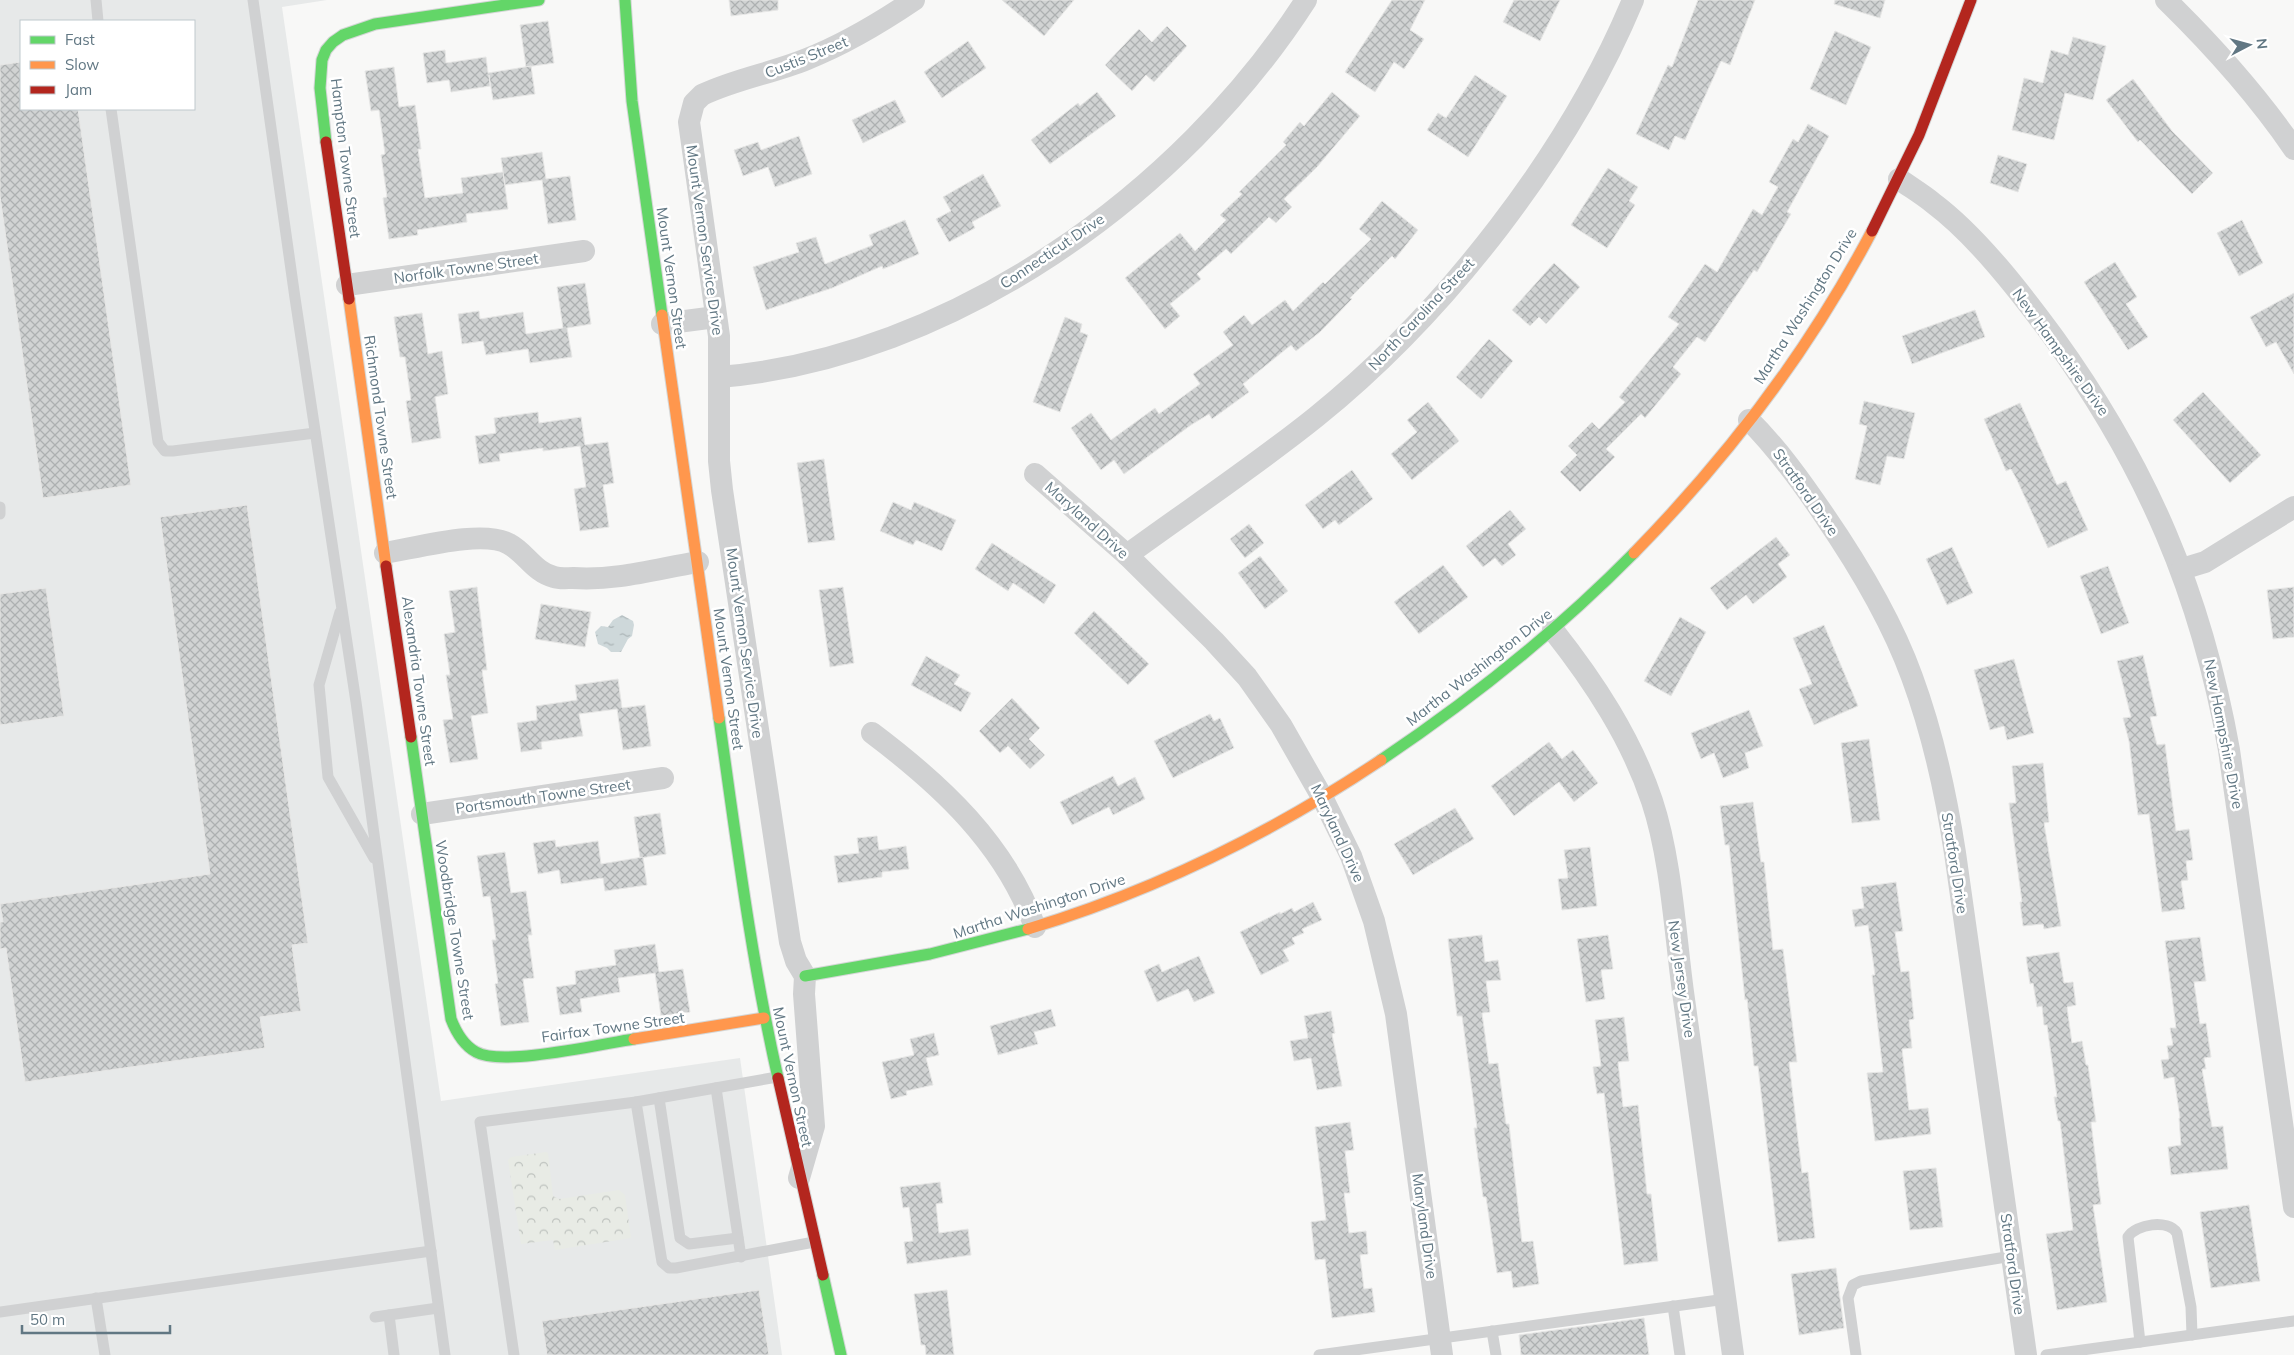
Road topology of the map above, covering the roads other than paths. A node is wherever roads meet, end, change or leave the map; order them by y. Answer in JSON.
{"nodes":[{"id":1,"x":96,"y":0,"type":"edge"},
{"id":2,"x":253,"y":0,"type":"edge"},
{"id":3,"x":539,"y":0,"type":"edge"},
{"id":4,"x":625,"y":0,"type":"edge"},
{"id":5,"x":914,"y":0,"type":"edge"},
{"id":6,"x":1306,"y":0,"type":"edge"},
{"id":7,"x":1633,"y":0,"type":"edge"},
{"id":8,"x":1971,"y":0,"type":"edge"},
{"id":9,"x":2166,"y":0,"type":"edge"},
{"id":10,"x":98,"y":20,"type":"edge"},
{"id":11,"x":694,"y":103,"type":"joint"},
{"id":12,"x":111,"y":110,"type":"edge"},
{"id":13,"x":2294,"y":148,"type":"edge"},
{"id":14,"x":1899,"y":180,"type":"junction"},
{"id":15,"x":584,"y":251,"type":"dead end"},
{"id":16,"x":347,"y":285,"type":"junction"},
{"id":17,"x":716,"y":317,"type":"junction"},
{"id":18,"x":662,"y":324,"type":"junction"},
{"id":19,"x":719,"y":377,"type":"junction"},
{"id":20,"x":1749,"y":420,"type":"junction"},
{"id":21,"x":315,"y":432,"type":"junction"},
{"id":22,"x":1035,"y":474,"type":"dead end"},
{"id":23,"x":0,"y":507,"type":"edge"},
{"id":24,"x":2294,"y":507,"type":"edge"},
{"id":25,"x":0,"y":514,"type":"edge"},
{"id":26,"x":385,"y":553,"type":"junction"},
{"id":27,"x":1127,"y":555,"type":"junction"},
{"id":28,"x":698,"y":562,"type":"junction"},
{"id":29,"x":2182,"y":569,"type":"junction"},
{"id":30,"x":341,"y":608,"type":"junction"},
{"id":31,"x":1553,"y":630,"type":"junction"},
{"id":32,"x":872,"y":733,"type":"dead end"},
{"id":33,"x":663,"y":778,"type":"dead end"},
{"id":34,"x":1322,"y":798,"type":"junction"},
{"id":35,"x":422,"y":814,"type":"junction"},
{"id":36,"x":378,"y":863,"type":"junction"},
{"id":37,"x":1035,"y":927,"type":"junction"},
{"id":38,"x":805,"y":976,"type":"junction"},
{"id":39,"x":764,"y":1018,"type":"junction"},
{"id":40,"x":469,"y":1047,"type":"joint"},
{"id":41,"x":777,"y":1077,"type":"junction"},
{"id":42,"x":716,"y":1088,"type":"junction"},
{"id":43,"x":659,"y":1098,"type":"junction"},
{"id":44,"x":636,"y":1102,"type":"junction"},
{"id":45,"x":799,"y":1178,"type":"junction"},
{"id":46,"x":2294,"y":1207,"type":"edge"},
{"id":47,"x":738,"y":1238,"type":"junction"},
{"id":48,"x":814,"y":1242,"type":"junction"},
{"id":49,"x":431,"y":1251,"type":"junction"},
{"id":50,"x":2012,"y":1256,"type":"junction"},
{"id":51,"x":741,"y":1257,"type":"junction"},
{"id":52,"x":96,"y":1298,"type":"junction"},
{"id":53,"x":1726,"y":1299,"type":"junction"},
{"id":54,"x":1672,"y":1306,"type":"junction"},
{"id":55,"x":438,"y":1308,"type":"junction"},
{"id":56,"x":0,"y":1312,"type":"edge"},
{"id":57,"x":389,"y":1315,"type":"junction"},
{"id":58,"x":375,"y":1317,"type":"dead end"},
{"id":59,"x":2294,"y":1321,"type":"edge"},
{"id":60,"x":1492,"y":1331,"type":"junction"},
{"id":61,"x":2192,"y":1335,"type":"junction"},
{"id":62,"x":2140,"y":1342,"type":"junction"},
{"id":63,"x":1441,"y":1346,"type":"edge"},
{"id":64,"x":1389,"y":1350,"type":"edge"},
{"id":65,"x":105,"y":1355,"type":"edge"},
{"id":66,"x":394,"y":1355,"type":"edge"},
{"id":67,"x":445,"y":1355,"type":"edge"},
{"id":68,"x":514,"y":1355,"type":"edge"},
{"id":69,"x":841,"y":1355,"type":"edge"},
{"id":70,"x":1319,"y":1355,"type":"edge"},
{"id":71,"x":1496,"y":1355,"type":"edge"},
{"id":72,"x":1680,"y":1355,"type":"edge"},
{"id":73,"x":1733,"y":1355,"type":"edge"},
{"id":74,"x":1856,"y":1355,"type":"edge"},
{"id":75,"x":2026,"y":1355,"type":"edge"},
{"id":76,"x":2046,"y":1355,"type":"edge"}],
"edges":[{"from":1,"to":10,"type":"lane"},
{"from":2,"to":21,"type":"lane"},
{"from":3,"to":16,"type":"street","name":"Hampton Towne Street"},
{"from":4,"to":18,"type":"street","name":"Mount Vernon Street"},
{"from":5,"to":11,"type":"street","name":"Custis Street"},
{"from":6,"to":19,"type":"street","name":"Connecticut Drive"},
{"from":7,"to":27,"type":"street","name":"North Carolina Street"},
{"from":8,"to":14,"type":"street","name":"Martha Washington Drive"},
{"from":9,"to":13,"type":"street"},
{"from":11,"to":17,"type":"street","name":"Mount Vernon Service Drive"},
{"from":12,"to":21,"type":"lane"},
{"from":14,"to":20,"type":"street","name":"Martha Washington Drive"},
{"from":14,"to":29,"type":"street","name":"New Hampshire Drive"},
{"from":15,"to":16,"type":"street","name":"Norfolk Towne Street"},
{"from":16,"to":26,"type":"street","name":"Richmond Towne Street"},
{"from":17,"to":18,"type":"street"},
{"from":17,"to":19,"type":"street","name":"Mount Vernon Service Drive"},
{"from":18,"to":28,"type":"street","name":"Mount Vernon Street"},
{"from":19,"to":38,"type":"street","name":"Mount Vernon Service Drive"},
{"from":20,"to":31,"type":"street","name":"Martha Washington Drive"},
{"from":20,"to":50,"type":"street","name":"Stratford Drive"},
{"from":21,"to":30,"type":"lane"},
{"from":22,"to":27,"type":"street","name":"Maryland Drive"},
{"from":23,"to":25,"type":"lane"},
{"from":24,"to":29,"type":"street"},
{"from":26,"to":28,"type":"street"},
{"from":26,"to":35,"type":"street","name":"Alexandria Towne Street"},
{"from":27,"to":34,"type":"street","name":"Maryland Drive"},
{"from":28,"to":39,"type":"street","name":"Mount Vernon Street"},
{"from":29,"to":46,"type":"street","name":"New Hampshire Drive"},
{"from":30,"to":36,"type":"lane"},
{"from":30,"to":36,"type":"lane"},
{"from":31,"to":34,"type":"street","name":"Martha Washington Drive"},
{"from":31,"to":53,"type":"street","name":"New Jersey Drive"},
{"from":32,"to":37,"type":"street"},
{"from":33,"to":35,"type":"street","name":"Portsmouth Towne Street"},
{"from":34,"to":37,"type":"street","name":"Martha Washington Drive"},
{"from":34,"to":63,"type":"street","name":"Maryland Drive"},
{"from":35,"to":40,"type":"street","name":"Woodbridge Towne Street"},
{"from":36,"to":49,"type":"lane"},
{"from":37,"to":38,"type":"street","name":"Martha Washington Drive"},
{"from":38,"to":45,"type":"street","name":"Mount Vernon Service Drive"},
{"from":39,"to":40,"type":"street","name":"Fairfax Towne Street"},
{"from":39,"to":41,"type":"street","name":"Mount Vernon Street"},
{"from":41,"to":42,"type":"lane"},
{"from":41,"to":45,"type":"street","name":"Mount Vernon Street"},
{"from":42,"to":43,"type":"lane"},
{"from":42,"to":47,"type":"lane"},
{"from":43,"to":44,"type":"lane"},
{"from":43,"to":47,"type":"lane"},
{"from":44,"to":51,"type":"lane"},
{"from":44,"to":68,"type":"lane"},
{"from":45,"to":48,"type":"street","name":"Mount Vernon Street"},
{"from":47,"to":51,"type":"lane"},
{"from":48,"to":51,"type":"lane"},
{"from":48,"to":69,"type":"street","name":"Mount Vernon Street"},
{"from":49,"to":52,"type":"lane"},
{"from":49,"to":55,"type":"lane"},
{"from":50,"to":74,"type":"lane"},
{"from":50,"to":75,"type":"street","name":"Stratford Drive"},
{"from":52,"to":56,"type":"lane"},
{"from":52,"to":65,"type":"lane"},
{"from":53,"to":54,"type":"lane"},
{"from":53,"to":73,"type":"street","name":"New Jersey Drive"},
{"from":54,"to":60,"type":"lane"},
{"from":54,"to":72,"type":"lane"},
{"from":55,"to":57,"type":"lane"},
{"from":55,"to":67,"type":"lane"},
{"from":57,"to":58,"type":"lane"},
{"from":57,"to":66,"type":"lane"},
{"from":59,"to":61,"type":"lane"},
{"from":60,"to":63,"type":"lane"},
{"from":60,"to":71,"type":"lane"},
{"from":61,"to":62,"type":"lane"},
{"from":61,"to":62,"type":"lane"},
{"from":62,"to":76,"type":"lane"},
{"from":63,"to":64,"type":"lane"},
{"from":64,"to":70,"type":"lane"}]}
